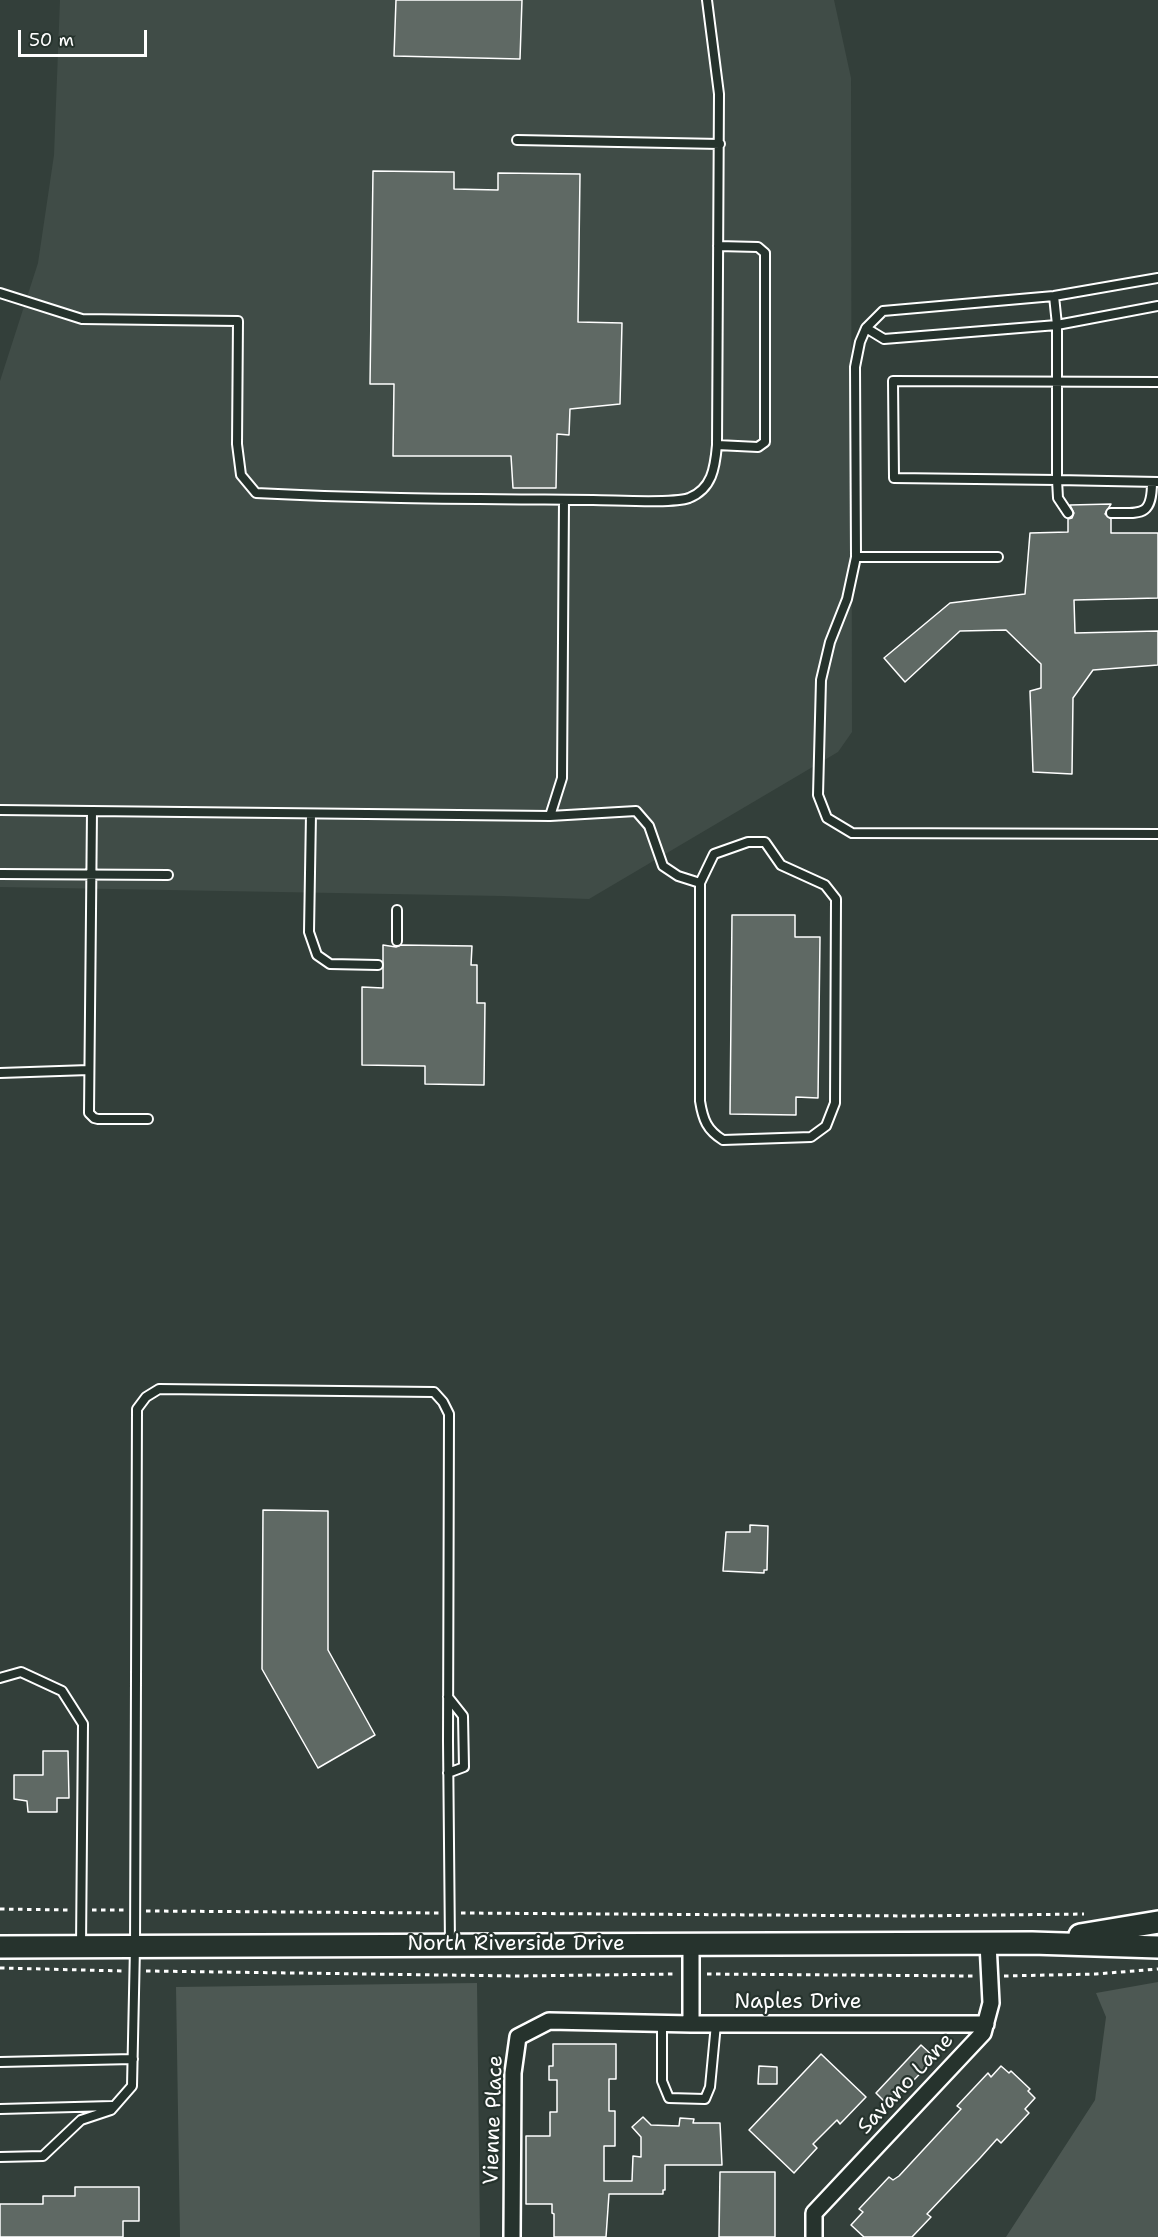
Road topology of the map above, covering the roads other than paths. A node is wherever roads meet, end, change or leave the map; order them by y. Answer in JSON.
{"nodes":[{"id":1,"x":706,"y":0,"type":"edge"},
{"id":2,"x":517,"y":140,"type":"dead end"},
{"id":3,"x":720,"y":144,"type":"junction"},
{"id":4,"x":718,"y":246,"type":"junction"},
{"id":5,"x":1158,"y":278,"type":"edge"},
{"id":6,"x":0,"y":293,"type":"edge"},
{"id":7,"x":1054,"y":296,"type":"junction"},
{"id":8,"x":1158,"y":306,"type":"edge"},
{"id":9,"x":1057,"y":325,"type":"junction"},
{"id":10,"x":866,"y":328,"type":"junction"},
{"id":11,"x":1056,"y":382,"type":"junction"},
{"id":12,"x":1158,"y":382,"type":"edge"},
{"id":13,"x":717,"y":445,"type":"junction"},
{"id":14,"x":1057,"y":480,"type":"junction"},
{"id":15,"x":1155,"y":482,"type":"edge"},
{"id":16,"x":564,"y":500,"type":"junction"},
{"id":17,"x":1068,"y":513,"type":"dead end"},
{"id":18,"x":1111,"y":513,"type":"dead end"},
{"id":19,"x":856,"y":557,"type":"junction"},
{"id":20,"x":998,"y":557,"type":"dead end"},
{"id":21,"x":0,"y":810,"type":"edge"},
{"id":22,"x":92,"y":811,"type":"junction"},
{"id":23,"x":311,"y":814,"type":"junction"},
{"id":24,"x":550,"y":816,"type":"junction"},
{"id":25,"x":1158,"y":834,"type":"edge"},
{"id":26,"x":0,"y":874,"type":"edge"},
{"id":27,"x":91,"y":875,"type":"junction"},
{"id":28,"x":168,"y":875,"type":"dead end"},
{"id":29,"x":700,"y":883,"type":"junction"},
{"id":30,"x":397,"y":910,"type":"dead end"},
{"id":31,"x":397,"y":940,"type":"dead end"},
{"id":32,"x":378,"y":965,"type":"dead end"},
{"id":33,"x":89,"y":1070,"type":"junction"},
{"id":34,"x":0,"y":1073,"type":"edge"},
{"id":35,"x":148,"y":1119,"type":"dead end"},
{"id":36,"x":0,"y":1678,"type":"edge"},
{"id":37,"x":448,"y":1697,"type":"junction"},
{"id":38,"x":448,"y":1773,"type":"junction"},
{"id":39,"x":1158,"y":1922,"type":"edge"},
{"id":40,"x":988,"y":1943,"type":"junction"},
{"id":41,"x":1032,"y":1943,"type":"junction"},
{"id":42,"x":690,"y":1944,"type":"junction"},
{"id":43,"x":450,"y":1945,"type":"junction"},
{"id":44,"x":0,"y":1947,"type":"edge"},
{"id":45,"x":81,"y":1947,"type":"junction"},
{"id":46,"x":135,"y":1947,"type":"junction"},
{"id":47,"x":1158,"y":1947,"type":"edge"},
{"id":48,"x":662,"y":2024,"type":"junction"},
{"id":49,"x":691,"y":2024,"type":"junction"},
{"id":50,"x":716,"y":2024,"type":"junction"},
{"id":51,"x":986,"y":2024,"type":"junction"},
{"id":52,"x":133,"y":2058,"type":"junction"},
{"id":53,"x":0,"y":2062,"type":"edge"},
{"id":54,"x":114,"y":2106,"type":"junction"},
{"id":55,"x":0,"y":2109,"type":"edge"},
{"id":56,"x":0,"y":2157,"type":"edge"},
{"id":57,"x":512,"y":2237,"type":"edge"},
{"id":58,"x":814,"y":2237,"type":"edge"}],
"edges":[{"from":1,"to":3,"type":"lane"},
{"from":2,"to":3,"type":"lane"},
{"from":3,"to":4,"type":"lane"},
{"from":4,"to":13,"type":"lane"},
{"from":4,"to":13,"type":"lane"},
{"from":5,"to":7,"type":"lane"},
{"from":6,"to":16,"type":"lane"},
{"from":7,"to":9,"type":"lane"},
{"from":7,"to":10,"type":"lane"},
{"from":8,"to":9,"type":"lane"},
{"from":9,"to":10,"type":"lane"},
{"from":9,"to":11,"type":"lane"},
{"from":10,"to":19,"type":"lane"},
{"from":11,"to":12,"type":"lane"},
{"from":11,"to":14,"type":"lane"},
{"from":11,"to":14,"type":"lane"},
{"from":13,"to":16,"type":"lane"},
{"from":14,"to":15,"type":"lane"},
{"from":14,"to":17,"type":"lane"},
{"from":15,"to":18,"type":"lane"},
{"from":16,"to":24,"type":"lane"},
{"from":19,"to":20,"type":"lane"},
{"from":19,"to":25,"type":"lane"},
{"from":21,"to":22,"type":"lane"},
{"from":22,"to":23,"type":"lane"},
{"from":22,"to":27,"type":"lane"},
{"from":23,"to":24,"type":"lane"},
{"from":23,"to":32,"type":"lane"},
{"from":24,"to":29,"type":"lane"},
{"from":26,"to":27,"type":"lane"},
{"from":27,"to":28,"type":"lane"},
{"from":27,"to":33,"type":"lane"},
{"from":29,"to":29,"type":"lane"},
{"from":30,"to":31,"type":"lane"},
{"from":33,"to":34,"type":"lane"},
{"from":33,"to":35,"type":"lane"},
{"from":36,"to":45,"type":"lane"},
{"from":37,"to":38,"type":"lane"},
{"from":37,"to":38,"type":"lane"},
{"from":37,"to":46,"type":"lane"},
{"from":38,"to":43,"type":"lane"},
{"from":39,"to":41,"type":"main road","name":"North Riverside Drive"},
{"from":40,"to":41,"type":"main road","name":"North Riverside Drive"},
{"from":40,"to":42,"type":"main road","name":"North Riverside Drive"},
{"from":40,"to":51,"type":"street","name":"Savano Lane"},
{"from":41,"to":47,"type":"main road","name":"North Riverside Drive"},
{"from":42,"to":43,"type":"main road","name":"North Riverside Drive"},
{"from":42,"to":49,"type":"street"},
{"from":43,"to":46,"type":"main road","name":"North Riverside Drive"},
{"from":44,"to":45,"type":"main road","name":"North Riverside Drive"},
{"from":45,"to":46,"type":"main road","name":"North Riverside Drive"},
{"from":46,"to":52,"type":"lane"},
{"from":48,"to":49,"type":"street","name":"Vienne Place"},
{"from":48,"to":50,"type":"lane"},
{"from":48,"to":57,"type":"street","name":"Vienne Place"},
{"from":49,"to":50,"type":"street","name":"Naples Drive"},
{"from":50,"to":51,"type":"street","name":"Naples Drive"},
{"from":51,"to":58,"type":"street","name":"Savano Lane"},
{"from":52,"to":53,"type":"lane"},
{"from":52,"to":54,"type":"lane"},
{"from":54,"to":55,"type":"lane"},
{"from":54,"to":56,"type":"lane"}]}
